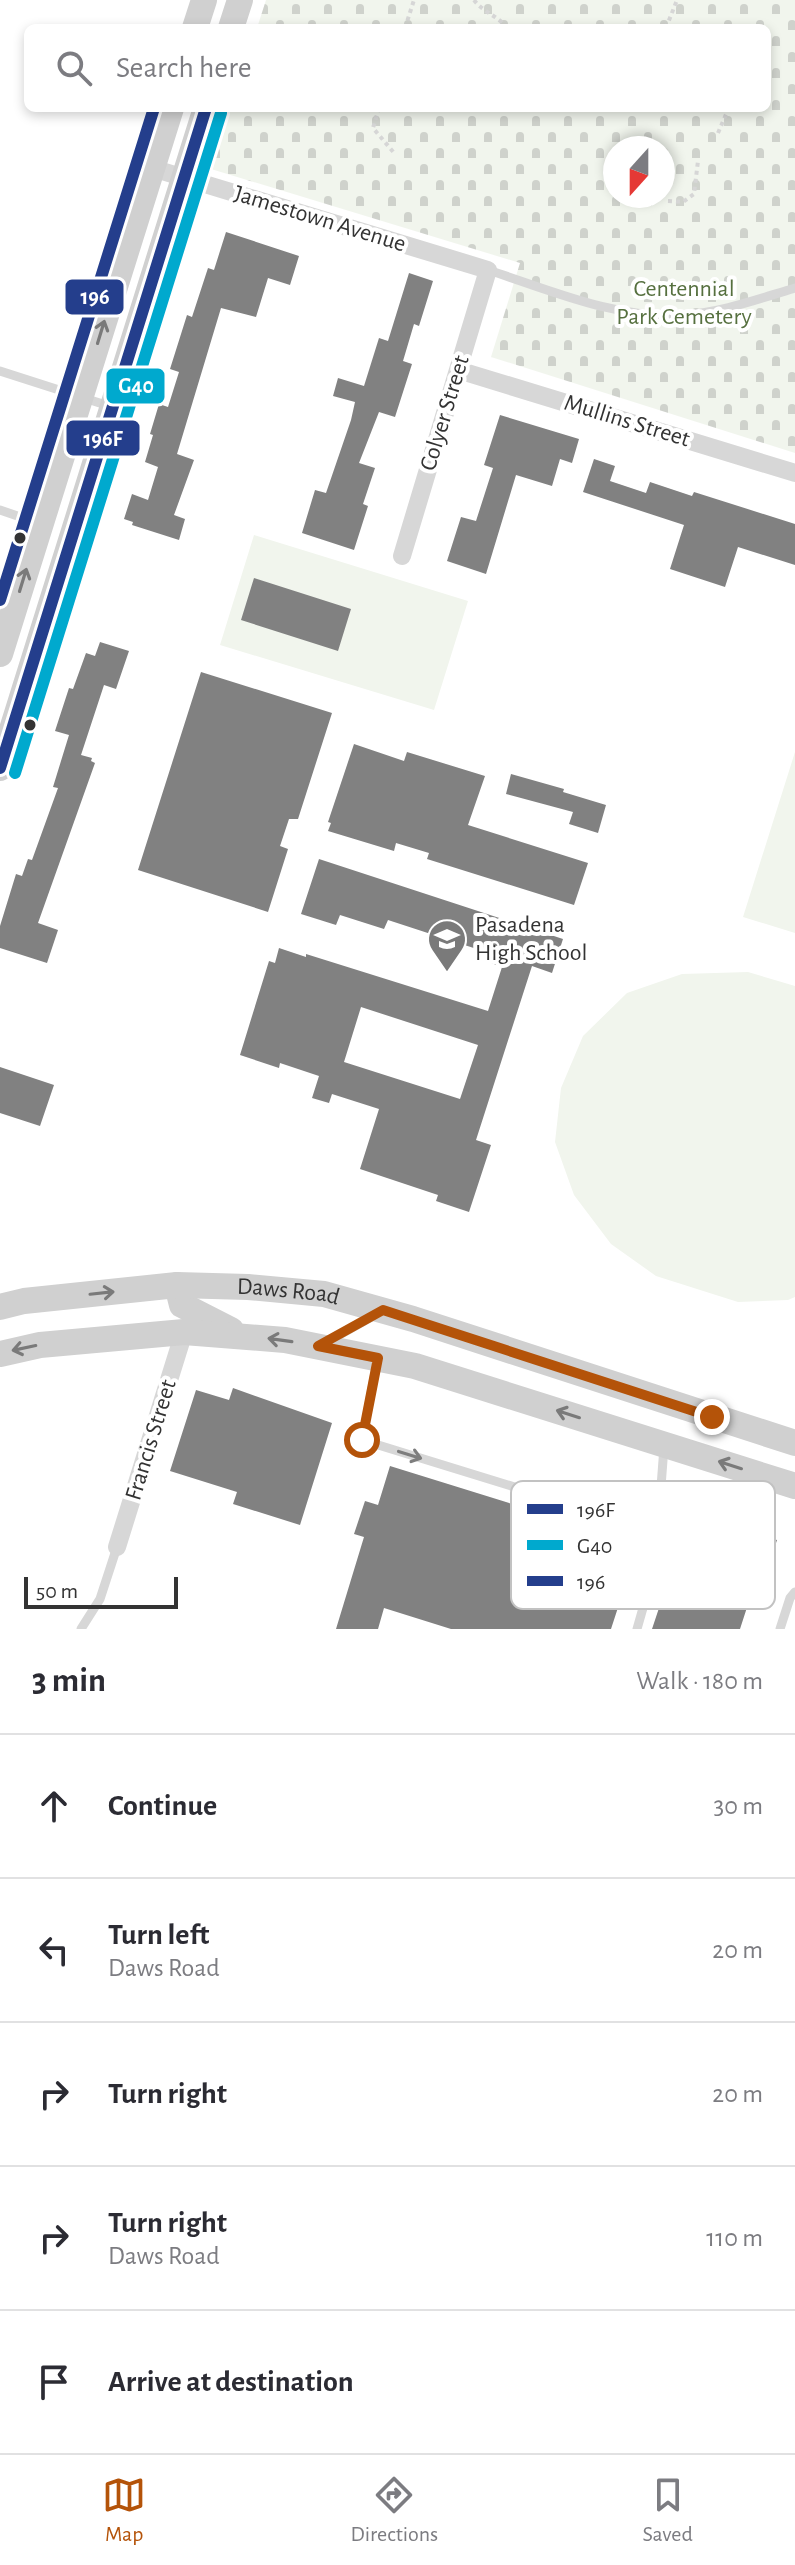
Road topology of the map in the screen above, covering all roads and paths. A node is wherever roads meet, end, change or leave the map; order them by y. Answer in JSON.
{"nodes":[{"id":1,"x":204,"y":0,"type":"edge"},
{"id":2,"x":240,"y":0,"type":"edge"},
{"id":3,"x":414,"y":0,"type":"edge"},
{"id":4,"x":474,"y":0,"type":"edge"},
{"id":5,"x":677,"y":0,"type":"edge"},
{"id":6,"x":196,"y":24,"type":"edge"},
{"id":7,"x":232,"y":24,"type":"edge"},
{"id":8,"x":406,"y":24,"type":"edge"},
{"id":9,"x":503,"y":24,"type":"edge"},
{"id":10,"x":668,"y":24,"type":"edge"},
{"id":11,"x":170,"y":112,"type":"edge"},
{"id":12,"x":205,"y":112,"type":"edge"},
{"id":13,"x":378,"y":112,"type":"edge"},
{"id":14,"x":727,"y":112,"type":"edge"},
{"id":15,"x":718,"y":133,"type":"dead end"},
{"id":16,"x":395,"y":154,"type":"dead end"},
{"id":17,"x":698,"y":161,"type":"dead end"},
{"id":18,"x":152,"y":168,"type":"junction"},
{"id":19,"x":184,"y":178,"type":"junction"},
{"id":20,"x":675,"y":201,"type":"edge"},
{"id":21,"x":488,"y":270,"type":"junction"},
{"id":22,"x":795,"y":288,"type":"edge"},
{"id":23,"x":458,"y":370,"type":"junction"},
{"id":24,"x":0,"y":371,"type":"edge"},
{"id":25,"x":81,"y":395,"type":"junction"},
{"id":26,"x":112,"y":407,"type":"junction"},
{"id":27,"x":795,"y":473,"type":"edge"},
{"id":28,"x":0,"y":510,"type":"edge"},
{"id":29,"x":41,"y":524,"type":"junction"},
{"id":30,"x":402,"y":556,"type":"dead end"},
{"id":31,"x":0,"y":654,"type":"edge"},
{"id":32,"x":0,"y":768,"type":"edge"},
{"id":33,"x":177,"y":1285,"type":"junction"},
{"id":34,"x":0,"y":1307,"type":"edge"},
{"id":35,"x":383,"y":1310,"type":"junction"},
{"id":36,"x":184,"y":1332,"type":"junction"},
{"id":37,"x":241,"y":1335,"type":"junction"},
{"id":38,"x":318,"y":1346,"type":"junction"},
{"id":39,"x":514,"y":1352,"type":"junction"},
{"id":40,"x":0,"y":1354,"type":"edge"},
{"id":41,"x":378,"y":1358,"type":"junction"},
{"id":42,"x":712,"y":1417,"type":"junction"},
{"id":43,"x":654,"y":1441,"type":"junction"},
{"id":44,"x":795,"y":1443,"type":"edge"},
{"id":45,"x":655,"y":1481,"type":"edge"},
{"id":46,"x":511,"y":1486,"type":"edge"},
{"id":47,"x":795,"y":1486,"type":"edge"},
{"id":48,"x":117,"y":1547,"type":"joint"},
{"id":49,"x":795,"y":1592,"type":"edge"},
{"id":50,"x":643,"y":1609,"type":"edge"},
{"id":51,"x":84,"y":1628,"type":"edge"},
{"id":52,"x":637,"y":1629,"type":"edge"},
{"id":53,"x":780,"y":1629,"type":"edge"}],
"edges":[{"from":1,"to":6,"type":"main road"},
{"from":2,"to":7,"type":"main road"},
{"from":3,"to":8,"type":"path"},
{"from":4,"to":9,"type":"path"},
{"from":5,"to":10,"type":"path"},
{"from":11,"to":18,"type":"main road"},
{"from":12,"to":19,"type":"main road"},
{"from":13,"to":16,"type":"path"},
{"from":14,"to":15,"type":"path"},
{"from":17,"to":20,"type":"path"},
{"from":18,"to":19,"type":"street","name":"Jamestown Avenue"},
{"from":25,"to":18,"type":"main road","one_way":true},
{"from":19,"to":21,"type":"street","name":"Jamestown Avenue"},
{"from":19,"to":26,"type":"main road"},
{"from":21,"to":22,"type":"lane"},
{"from":21,"to":23,"type":"street","name":"Colyer Street"},
{"from":23,"to":27,"type":"street","name":"Mullins Street"},
{"from":23,"to":30,"type":"street","name":"Colyer Street"},
{"from":24,"to":25,"type":"lane"},
{"from":25,"to":26,"type":"lane"},
{"from":25,"to":29,"type":"main road"},
{"from":26,"to":32,"type":"main road"},
{"from":28,"to":29,"type":"lane"},
{"from":31,"to":29,"type":"main road","one_way":true},
{"from":34,"to":33,"type":"main road","name":"Daws Road","one_way":true},
{"from":33,"to":35,"type":"main road","name":"Daws Road"},
{"from":33,"to":37,"type":"main road"},
{"from":35,"to":38,"type":"lane"},
{"from":35,"to":39,"type":"main road","name":"Daws Road"},
{"from":36,"to":37,"type":"main road","name":"Daws Road"},
{"from":36,"to":40,"type":"main road","name":"Daws Road","one_way":true},
{"from":36,"to":48,"type":"street","name":"Francis Street"},
{"from":38,"to":37,"type":"main road","name":"Daws Road","one_way":true},
{"from":38,"to":41,"type":"main road","name":"Daws Road"},
{"from":39,"to":42,"type":"main road","name":"Daws Road"},
{"from":39,"to":43,"type":"main road"},
{"from":43,"to":41,"type":"main road","name":"Daws Road","one_way":true},
{"from":41,"to":46,"type":"lane","one_way":true},
{"from":42,"to":43,"type":"main road"},
{"from":42,"to":44,"type":"main road","name":"Daws Road"},
{"from":43,"to":45,"type":"lane"},
{"from":47,"to":43,"type":"main road","name":"Daws Road","one_way":true},
{"from":48,"to":51,"type":"lane"},
{"from":49,"to":53,"type":"lane"},
{"from":50,"to":52,"type":"lane"}]}
